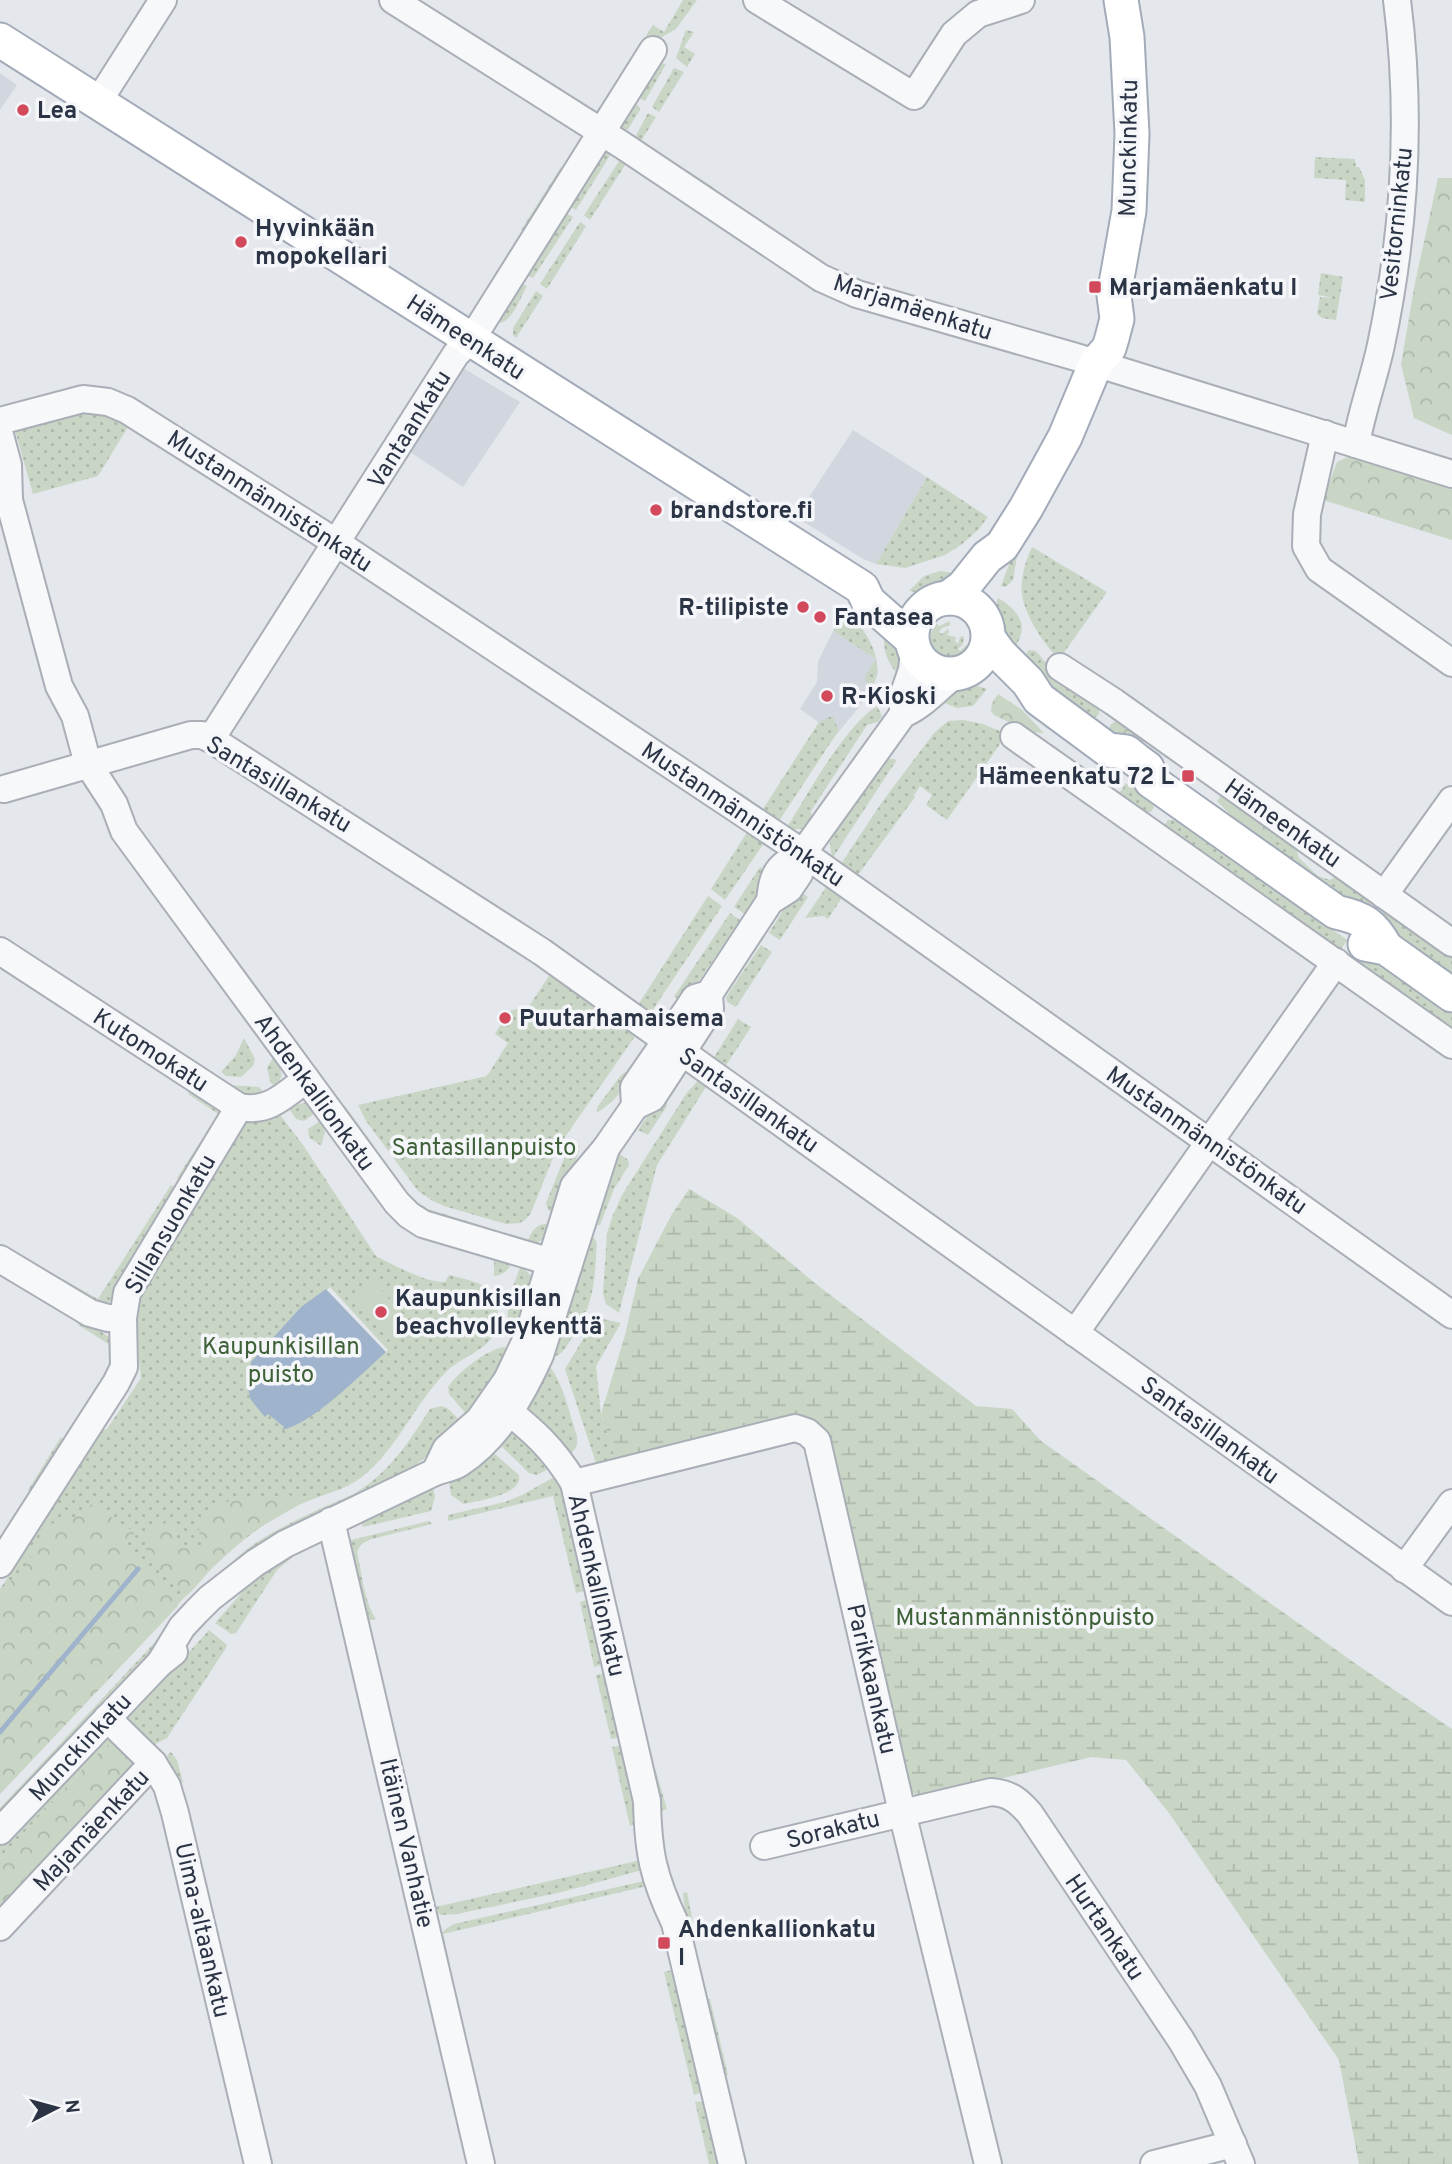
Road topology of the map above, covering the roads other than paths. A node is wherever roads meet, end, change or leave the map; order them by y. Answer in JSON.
{"nodes":[{"id":1,"x":163,"y":0,"type":"edge"},
{"id":2,"x":393,"y":0,"type":"edge"},
{"id":3,"x":757,"y":0,"type":"edge"},
{"id":4,"x":1021,"y":0,"type":"edge"},
{"id":5,"x":1121,"y":0,"type":"edge"},
{"id":6,"x":1397,"y":0,"type":"edge"},
{"id":7,"x":0,"y":40,"type":"edge"},
{"id":8,"x":653,"y":50,"type":"dead end"},
{"id":9,"x":98,"y":102,"type":"junction"},
{"id":10,"x":601,"y":132,"type":"junction"},
{"id":11,"x":471,"y":340,"type":"junction"},
{"id":12,"x":1096,"y":363,"type":"junction"},
{"id":13,"x":0,"y":421,"type":"edge"},
{"id":14,"x":1325,"y":434,"type":"junction"},
{"id":15,"x":0,"y":435,"type":"edge"},
{"id":16,"x":1356,"y":444,"type":"junction"},
{"id":17,"x":1452,"y":474,"type":"edge"},
{"id":18,"x":4,"y":493,"type":"edge"},
{"id":19,"x":337,"y":543,"type":"junction"},
{"id":20,"x":1002,"y":546,"type":"junction"},
{"id":21,"x":862,"y":588,"type":"junction"},
{"id":22,"x":942,"y":599,"type":"junction"},
{"id":23,"x":986,"y":629,"type":"junction"},
{"id":24,"x":913,"y":645,"type":"junction"},
{"id":25,"x":1452,"y":663,"type":"edge"},
{"id":26,"x":1060,"y":667,"type":"dead end"},
{"id":27,"x":962,"y":673,"type":"junction"},
{"id":28,"x":1039,"y":699,"type":"junction"},
{"id":29,"x":1114,"y":702,"type":"junction"},
{"id":30,"x":903,"y":715,"type":"junction"},
{"id":31,"x":1014,"y":736,"type":"dead end"},
{"id":32,"x":211,"y":739,"type":"junction"},
{"id":33,"x":1099,"y":743,"type":"junction"},
{"id":34,"x":80,"y":767,"type":"junction"},
{"id":35,"x":4,"y":789,"type":"dead end"},
{"id":36,"x":1162,"y":789,"type":"junction"},
{"id":37,"x":1452,"y":800,"type":"edge"},
{"id":38,"x":1149,"y":829,"type":"junction"},
{"id":39,"x":803,"y":853,"type":"junction"},
{"id":40,"x":1384,"y":895,"type":"junction"},
{"id":41,"x":1452,"y":943,"type":"edge"},
{"id":42,"x":0,"y":951,"type":"edge"},
{"id":43,"x":1336,"y":962,"type":"junction"},
{"id":44,"x":1452,"y":995,"type":"edge"},
{"id":45,"x":1452,"y":1045,"type":"edge"},
{"id":46,"x":674,"y":1047,"type":"junction"},
{"id":47,"x":306,"y":1079,"type":"junction"},
{"id":48,"x":239,"y":1107,"type":"junction"},
{"id":49,"x":1209,"y":1141,"type":"junction"},
{"id":50,"x":0,"y":1259,"type":"edge"},
{"id":51,"x":559,"y":1264,"type":"junction"},
{"id":52,"x":1452,"y":1315,"type":"edge"},
{"id":53,"x":123,"y":1318,"type":"junction"},
{"id":54,"x":1075,"y":1333,"type":"junction"},
{"id":55,"x":502,"y":1405,"type":"junction"},
{"id":56,"x":574,"y":1483,"type":"junction"},
{"id":57,"x":1452,"y":1503,"type":"edge"},
{"id":58,"x":331,"y":1521,"type":"junction"},
{"id":59,"x":0,"y":1564,"type":"edge"},
{"id":60,"x":1404,"y":1569,"type":"junction"},
{"id":61,"x":1452,"y":1602,"type":"edge"},
{"id":62,"x":107,"y":1718,"type":"junction"},
{"id":63,"x":153,"y":1763,"type":"junction"},
{"id":64,"x":902,"y":1812,"type":"junction"},
{"id":65,"x":0,"y":1831,"type":"edge"},
{"id":66,"x":764,"y":1846,"type":"dead end"},
{"id":67,"x":0,"y":1927,"type":"edge"},
{"id":68,"x":1237,"y":2154,"type":"edge"},
{"id":69,"x":258,"y":2164,"type":"edge"},
{"id":70,"x":481,"y":2164,"type":"edge"},
{"id":71,"x":732,"y":2164,"type":"edge"},
{"id":72,"x":988,"y":2164,"type":"edge"},
{"id":73,"x":1154,"y":2164,"type":"edge"}],
"edges":[{"from":1,"to":9,"type":"street"},
{"from":2,"to":10,"type":"street","name":"Marjamäenkatu"},
{"from":3,"to":4,"type":"street"},
{"from":5,"to":12,"type":"main road","name":"Munckinkatu"},
{"from":6,"to":16,"type":"street","name":"Vesitorninkatu"},
{"from":7,"to":9,"type":"main road","name":"Hämeenkatu"},
{"from":8,"to":10,"type":"street","name":"Vantaankatu"},
{"from":9,"to":11,"type":"main road","name":"Hämeenkatu"},
{"from":10,"to":11,"type":"street","name":"Vantaankatu"},
{"from":10,"to":12,"type":"street","name":"Marjamäenkatu"},
{"from":11,"to":19,"type":"street","name":"Vantaankatu"},
{"from":11,"to":21,"type":"main road","name":"Hämeenkatu"},
{"from":12,"to":14,"type":"street","name":"Marjamäenkatu"},
{"from":12,"to":20,"type":"main road","name":"Munckinkatu"},
{"from":13,"to":19,"type":"street","name":"Mustanmännistönkatu"},
{"from":14,"to":16,"type":"street","name":"Marjamäenkatu"},
{"from":14,"to":25,"type":"street"},
{"from":15,"to":18,"type":"street","name":"Ahdenkallionkatu"},
{"from":16,"to":17,"type":"street","name":"Marjamäenkatu"},
{"from":18,"to":34,"type":"street","name":"Ahdenkallionkatu"},
{"from":19,"to":32,"type":"street","name":"Vantaankatu"},
{"from":19,"to":39,"type":"street","name":"Mustanmännistönkatu"},
{"from":20,"to":22,"type":"main road","name":"Munckinkatu"},
{"from":20,"to":23,"type":"main road","name":"Munckinkatu"},
{"from":21,"to":22,"type":"main road","name":"Hämeenkatu"},
{"from":21,"to":24,"type":"main road","name":"Hämeenkatu"},
{"from":22,"to":23,"type":"main road"},
{"from":22,"to":24,"type":"main road"},
{"from":23,"to":27,"type":"main road"},
{"from":23,"to":28,"type":"main road","name":"Hämeenkatu"},
{"from":24,"to":27,"type":"main road"},
{"from":24,"to":30,"type":"street","name":"Munckinkatu"},
{"from":26,"to":29,"type":"street","name":"Hämeenkatu"},
{"from":27,"to":28,"type":"main road","name":"Hämeenkatu"},
{"from":27,"to":30,"type":"street","name":"Munckinkatu"},
{"from":28,"to":33,"type":"main road","name":"Hämeenkatu"},
{"from":29,"to":33,"type":"street"},
{"from":29,"to":40,"type":"street","name":"Hämeenkatu"},
{"from":30,"to":39,"type":"street","name":"Munckinkatu"},
{"from":31,"to":38,"type":"street"},
{"from":32,"to":34,"type":"street","name":"Santasillankatu"},
{"from":32,"to":46,"type":"street","name":"Santasillankatu"},
{"from":33,"to":36,"type":"main road","name":"Hämeenkatu"},
{"from":34,"to":35,"type":"street","name":"Santasillankatu"},
{"from":34,"to":47,"type":"street","name":"Ahdenkallionkatu"},
{"from":36,"to":38,"type":"street"},
{"from":36,"to":44,"type":"main road","name":"Hämeenkatu"},
{"from":37,"to":40,"type":"street"},
{"from":38,"to":43,"type":"street"},
{"from":39,"to":46,"type":"street","name":"Munckinkatu"},
{"from":39,"to":49,"type":"street","name":"Mustanmännistönkatu"},
{"from":40,"to":41,"type":"street","name":"Hämeenkatu"},
{"from":42,"to":48,"type":"street","name":"Kutomokatu"},
{"from":43,"to":45,"type":"street"},
{"from":43,"to":49,"type":"street"},
{"from":46,"to":51,"type":"street","name":"Munckinkatu"},
{"from":46,"to":54,"type":"street","name":"Santasillankatu"},
{"from":47,"to":48,"type":"street"},
{"from":47,"to":51,"type":"street","name":"Ahdenkallionkatu"},
{"from":48,"to":53,"type":"street","name":"Sillansuonkatu"},
{"from":49,"to":52,"type":"street","name":"Mustanmännistönkatu"},
{"from":49,"to":54,"type":"street"},
{"from":50,"to":53,"type":"street"},
{"from":51,"to":55,"type":"street","name":"Munckinkatu"},
{"from":53,"to":59,"type":"street","name":"Sillansuonkatu"},
{"from":54,"to":60,"type":"street","name":"Santasillankatu"},
{"from":55,"to":56,"type":"street","name":"Ahdenkallionkatu"},
{"from":55,"to":58,"type":"street","name":"Munckinkatu"},
{"from":56,"to":64,"type":"street","name":"Parikkaankatu"},
{"from":56,"to":71,"type":"street","name":"Ahdenkallionkatu"},
{"from":57,"to":60,"type":"street"},
{"from":58,"to":62,"type":"street","name":"Munckinkatu"},
{"from":58,"to":70,"type":"street","name":"Itäinen Vanhatie"},
{"from":60,"to":61,"type":"street","name":"Santasillankatu"},
{"from":62,"to":63,"type":"street","name":"Uima-altaankatu"},
{"from":62,"to":65,"type":"street","name":"Munckinkatu"},
{"from":63,"to":67,"type":"street","name":"Majamäenkatu"},
{"from":63,"to":69,"type":"street","name":"Uima-altaankatu"},
{"from":64,"to":66,"type":"street","name":"Sorakatu"},
{"from":64,"to":68,"type":"street","name":"Hurtankatu"},
{"from":64,"to":72,"type":"street","name":"Parikkaankatu"},
{"from":68,"to":73,"type":"street"}]}
